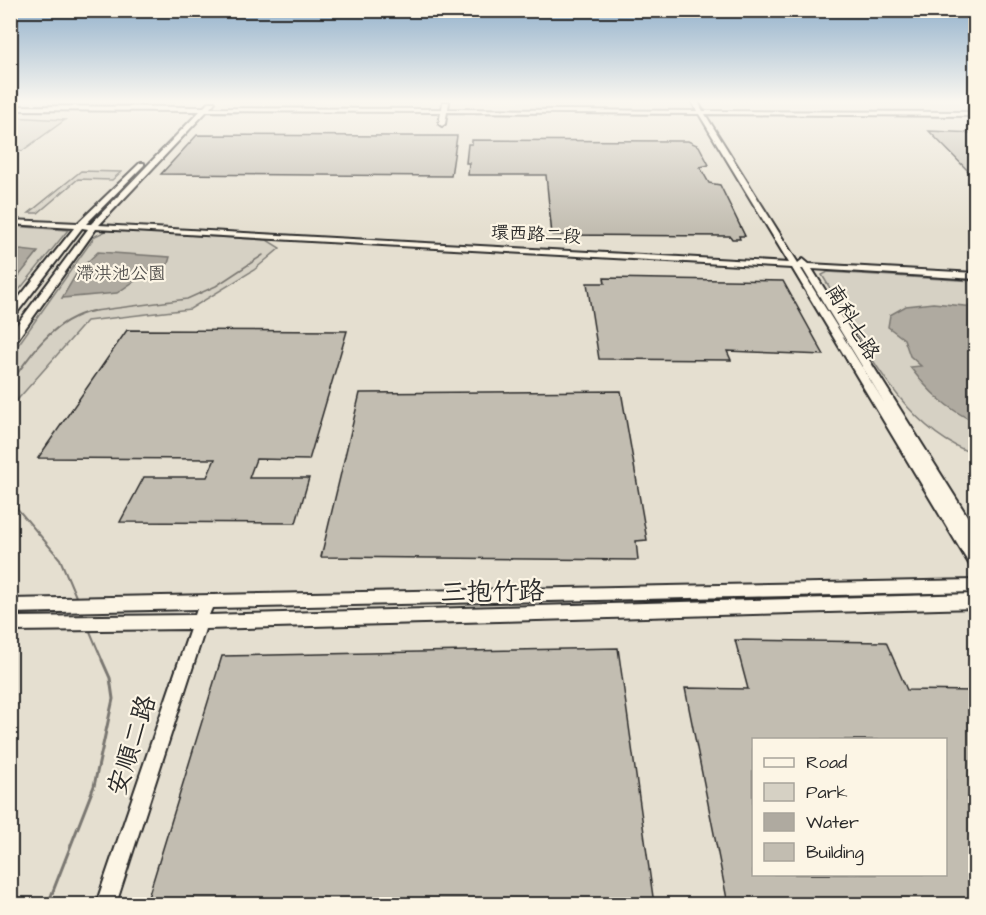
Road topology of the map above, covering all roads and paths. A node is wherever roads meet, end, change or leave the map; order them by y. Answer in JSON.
{"nodes":[{"id":1,"x":164,"y":145,"type":"edge"},
{"id":2,"x":168,"y":145,"type":"edge"},
{"id":3,"x":725,"y":145,"type":"edge"},
{"id":4,"x":10,"y":217,"type":"edge"},
{"id":5,"x":10,"y":222,"type":"edge"},
{"id":6,"x":83,"y":223,"type":"junction"},
{"id":7,"x":96,"y":224,"type":"junction"},
{"id":8,"x":800,"y":263,"type":"junction"},
{"id":9,"x":975,"y":271,"type":"edge"},
{"id":10,"x":975,"y":276,"type":"edge"},
{"id":11,"x":10,"y":316,"type":"edge"},
{"id":12,"x":10,"y":342,"type":"edge"},
{"id":13,"x":975,"y":542,"type":"edge"},
{"id":14,"x":975,"y":563,"type":"edge"},
{"id":15,"x":975,"y":586,"type":"edge"},
{"id":16,"x":975,"y":601,"type":"edge"},
{"id":17,"x":206,"y":603,"type":"junction"},
{"id":18,"x":10,"y":606,"type":"edge"},
{"id":19,"x":199,"y":622,"type":"junction"},
{"id":20,"x":10,"y":624,"type":"edge"},
{"id":21,"x":105,"y":904,"type":"edge"}],
"edges":[{"from":1,"to":6,"type":"street"},
{"from":2,"to":7,"type":"street"},
{"from":3,"to":8,"type":"street","name":"南科七路"},
{"from":4,"to":6,"type":"street"},
{"from":5,"to":6,"type":"street"},
{"from":6,"to":7,"type":"street","name":"環西路二段"},
{"from":6,"to":11,"type":"street"},
{"from":7,"to":8,"type":"street","name":"環西路二段"},
{"from":7,"to":12,"type":"street"},
{"from":8,"to":9,"type":"street","name":"環西路二段"},
{"from":8,"to":10,"type":"street","name":"環西路二段"},
{"from":8,"to":13,"type":"street","name":"南科七路"},
{"from":8,"to":14,"type":"street","name":"南科七路"},
{"from":15,"to":17,"type":"street","name":"三抱竹路"},
{"from":16,"to":19,"type":"street","name":"三抱竹路"},
{"from":17,"to":18,"type":"street","name":"三抱竹路"},
{"from":17,"to":19,"type":"street","name":"安順二路"},
{"from":19,"to":20,"type":"street","name":"三抱竹路"},
{"from":19,"to":21,"type":"street","name":"安順二路"}]}
